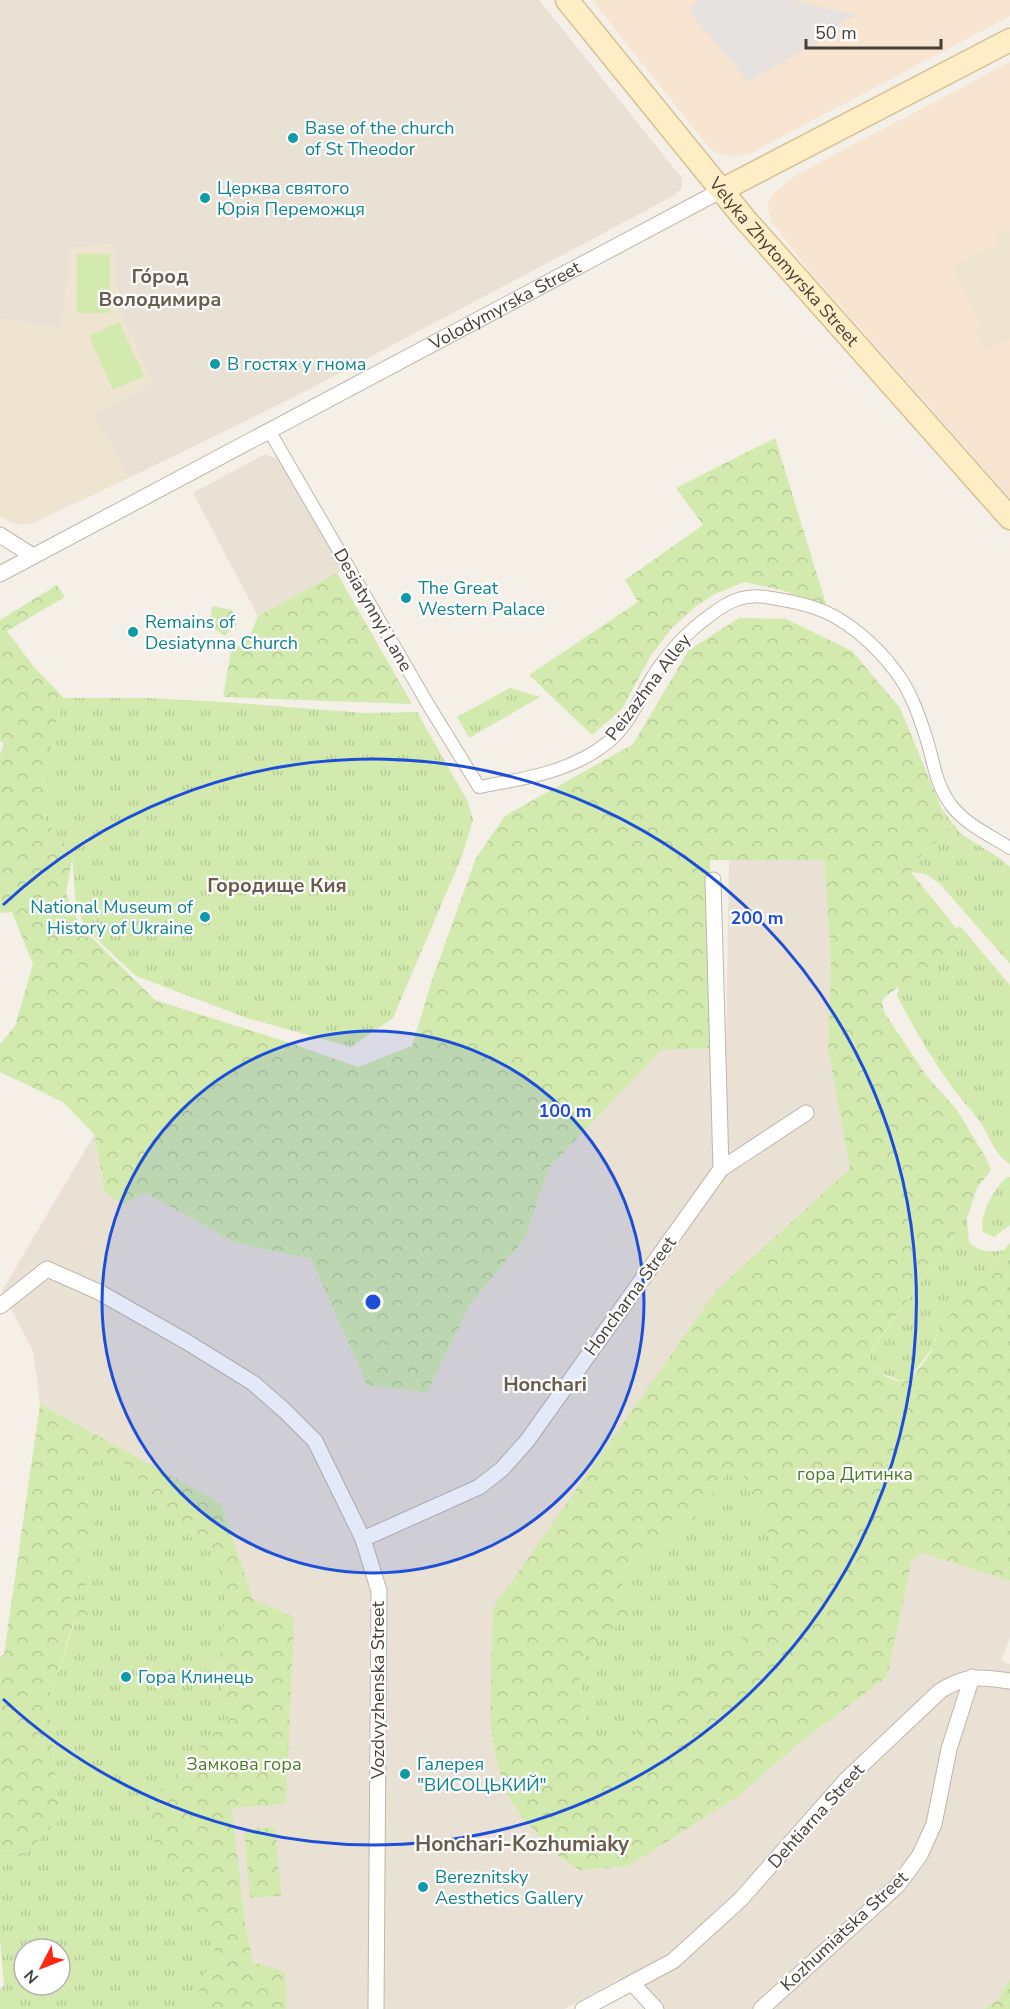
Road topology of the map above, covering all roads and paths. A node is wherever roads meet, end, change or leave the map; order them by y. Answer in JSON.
{"nodes":[{"id":1,"x":567,"y":0,"type":"edge"},
{"id":2,"x":1010,"y":40,"type":"edge"},
{"id":3,"x":722,"y":190,"type":"junction"},
{"id":4,"x":270,"y":432,"type":"junction"},
{"id":5,"x":1010,"y":518,"type":"edge"},
{"id":6,"x":0,"y":535,"type":"edge"},
{"id":7,"x":33,"y":556,"type":"junction"},
{"id":8,"x":0,"y":574,"type":"edge"},
{"id":9,"x":479,"y":787,"type":"joint"},
{"id":10,"x":1010,"y":848,"type":"edge"},
{"id":11,"x":713,"y":880,"type":"dead end"},
{"id":12,"x":806,"y":1113,"type":"dead end"},
{"id":13,"x":721,"y":1169,"type":"junction"},
{"id":14,"x":0,"y":1306,"type":"edge"},
{"id":15,"x":363,"y":1539,"type":"junction"},
{"id":16,"x":972,"y":1677,"type":"junction"},
{"id":17,"x":1010,"y":1681,"type":"edge"},
{"id":18,"x":632,"y":1983,"type":"junction"},
{"id":19,"x":376,"y":2009,"type":"edge"},
{"id":20,"x":584,"y":2009,"type":"edge"},
{"id":21,"x":657,"y":2009,"type":"edge"},
{"id":22,"x":761,"y":2009,"type":"edge"}],
"edges":[{"from":1,"to":3,"type":"main road","name":"Velyka Zhytomyrska Street"},
{"from":2,"to":3,"type":"main road","name":"Volodymyrska Street"},
{"from":3,"to":4,"type":"street","name":"Volodymyrska Street"},
{"from":3,"to":5,"type":"main road","name":"Velyka Zhytomyrska Street"},
{"from":4,"to":7,"type":"street","name":"Volodymyrska Street"},
{"from":4,"to":9,"type":"street","name":"Desiatynnyi Lane"},
{"from":6,"to":7,"type":"street"},
{"from":7,"to":8,"type":"street","name":"Volodymyrska Street"},
{"from":9,"to":10,"type":"street","name":"Peizazhna Alley"},
{"from":11,"to":13,"type":"street"},
{"from":12,"to":13,"type":"street","name":"Honcharna Street"},
{"from":13,"to":15,"type":"street","name":"Honcharna Street"},
{"from":14,"to":15,"type":"street","name":"Vozdvyzhenska Street"},
{"from":15,"to":19,"type":"street","name":"Vozdvyzhenska Street"},
{"from":16,"to":17,"type":"street","name":"Dehtiarna Street"},
{"from":16,"to":18,"type":"street","name":"Dehtiarna Street"},
{"from":16,"to":22,"type":"street","name":"Kozhumiatska Street"},
{"from":18,"to":20,"type":"street","name":"Dehtiarna Street"},
{"from":18,"to":21,"type":"street"}]}
